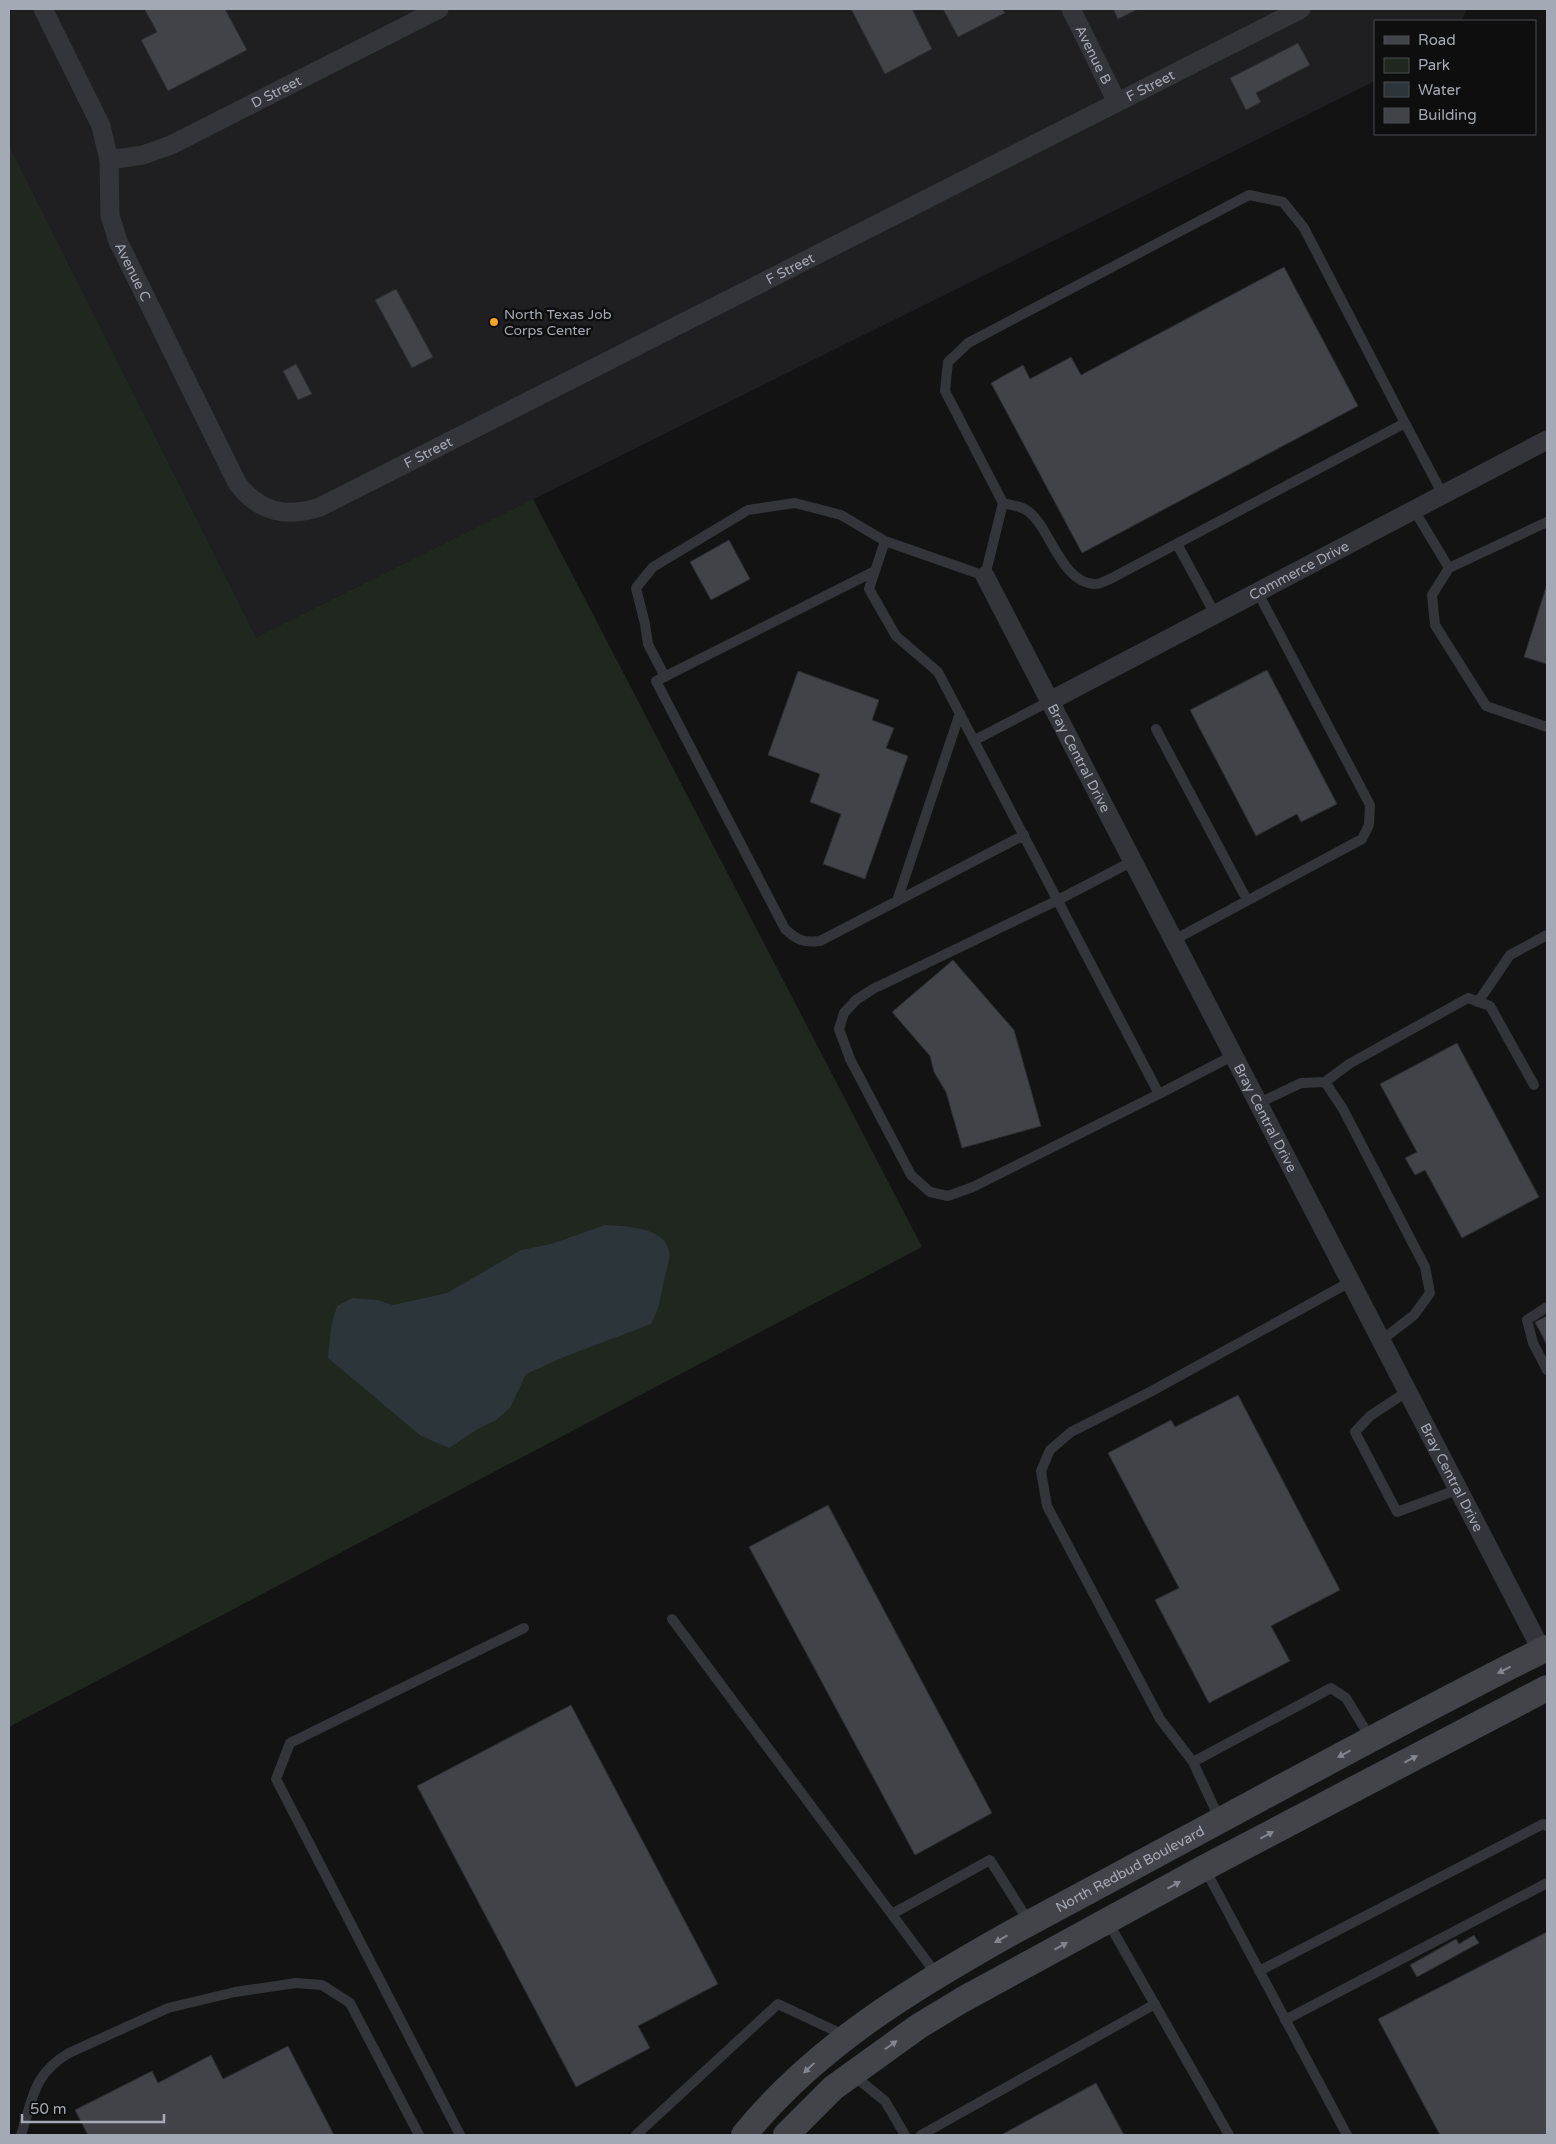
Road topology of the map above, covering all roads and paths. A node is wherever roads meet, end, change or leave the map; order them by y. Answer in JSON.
{"nodes":[{"id":1,"x":43,"y":9,"type":"edge"},
{"id":2,"x":439,"y":9,"type":"edge"},
{"id":3,"x":1071,"y":9,"type":"edge"},
{"id":4,"x":1301,"y":9,"type":"edge"},
{"id":5,"x":1117,"y":102,"type":"junction"},
{"id":6,"x":109,"y":160,"type":"junction"},
{"id":7,"x":1405,"y":423,"type":"junction"},
{"id":8,"x":1547,"y":440,"type":"edge"},
{"id":9,"x":1443,"y":494,"type":"junction"},
{"id":10,"x":1003,"y":503,"type":"junction"},
{"id":11,"x":1414,"y":510,"type":"junction"},
{"id":12,"x":274,"y":511,"type":"joint"},
{"id":13,"x":1547,"y":522,"type":"edge"},
{"id":14,"x":885,"y":541,"type":"junction"},
{"id":15,"x":1177,"y":544,"type":"junction"},
{"id":16,"x":1450,"y":568,"type":"junction"},
{"id":17,"x":875,"y":571,"type":"junction"},
{"id":18,"x":985,"y":576,"type":"junction"},
{"id":19,"x":1257,"y":592,"type":"junction"},
{"id":20,"x":1215,"y":614,"type":"junction"},
{"id":21,"x":665,"y":678,"type":"junction"},
{"id":22,"x":1050,"y":701,"type":"junction"},
{"id":23,"x":960,"y":713,"type":"junction"},
{"id":24,"x":1547,"y":727,"type":"edge"},
{"id":25,"x":1156,"y":729,"type":"dead end"},
{"id":26,"x":975,"y":740,"type":"junction"},
{"id":27,"x":1024,"y":835,"type":"junction"},
{"id":28,"x":1133,"y":861,"type":"junction"},
{"id":29,"x":1058,"y":900,"type":"junction"},
{"id":30,"x":1248,"y":900,"type":"junction"},
{"id":31,"x":897,"y":901,"type":"junction"},
{"id":32,"x":1547,"y":935,"type":"edge"},
{"id":33,"x":1174,"y":940,"type":"junction"},
{"id":34,"x":1478,"y":1002,"type":"junction"},
{"id":35,"x":1234,"y":1055,"type":"junction"},
{"id":36,"x":1325,"y":1082,"type":"junction"},
{"id":37,"x":1534,"y":1085,"type":"dead end"},
{"id":38,"x":1159,"y":1094,"type":"junction"},
{"id":39,"x":1259,"y":1103,"type":"junction"},
{"id":40,"x":1350,"y":1282,"type":"junction"},
{"id":41,"x":1547,"y":1307,"type":"edge"},
{"id":42,"x":1382,"y":1340,"type":"junction"},
{"id":43,"x":1547,"y":1370,"type":"edge"},
{"id":44,"x":1408,"y":1391,"type":"junction"},
{"id":45,"x":1459,"y":1489,"type":"junction"},
{"id":46,"x":672,"y":1619,"type":"dead end"},
{"id":47,"x":524,"y":1628,"type":"dead end"},
{"id":48,"x":1546,"y":1653,"type":"edge"},
{"id":49,"x":1547,"y":1688,"type":"edge"},
{"id":50,"x":1371,"y":1740,"type":"junction"},
{"id":51,"x":1193,"y":1762,"type":"junction"},
{"id":52,"x":1214,"y":1823,"type":"junction"},
{"id":53,"x":1547,"y":1826,"type":"edge"},
{"id":54,"x":1214,"y":1863,"type":"junction"},
{"id":55,"x":1547,"y":1883,"type":"edge"},
{"id":56,"x":892,"y":1914,"type":"junction"},
{"id":57,"x":1107,"y":1921,"type":"junction"},
{"id":58,"x":1030,"y":1923,"type":"junction"},
{"id":59,"x":1259,"y":1971,"type":"junction"},
{"id":60,"x":937,"y":1975,"type":"junction"},
{"id":61,"x":1155,"y":2004,"type":"junction"},
{"id":62,"x":1285,"y":2020,"type":"junction"},
{"id":63,"x":839,"y":2042,"type":"junction"},
{"id":64,"x":852,"y":2074,"type":"junction"},
{"id":65,"x":21,"y":2135,"type":"edge"},
{"id":66,"x":419,"y":2135,"type":"edge"},
{"id":67,"x":460,"y":2135,"type":"edge"},
{"id":68,"x":636,"y":2135,"type":"edge"},
{"id":69,"x":744,"y":2135,"type":"edge"},
{"id":70,"x":786,"y":2135,"type":"edge"},
{"id":71,"x":905,"y":2135,"type":"edge"},
{"id":72,"x":921,"y":2135,"type":"edge"},
{"id":73,"x":1229,"y":2135,"type":"edge"},
{"id":74,"x":1347,"y":2135,"type":"edge"}],
"edges":[{"from":1,"to":6,"type":"street","name":"Avenue C"},
{"from":2,"to":6,"type":"street","name":"D Street"},
{"from":3,"to":5,"type":"street","name":"Avenue B"},
{"from":4,"to":5,"type":"street","name":"F Street"},
{"from":5,"to":12,"type":"street","name":"F Street"},
{"from":6,"to":12,"type":"street","name":"Avenue C"},
{"from":7,"to":9,"type":"lane"},
{"from":7,"to":10,"type":"lane"},
{"from":7,"to":15,"type":"lane"},
{"from":8,"to":9,"type":"street","name":"Commerce Drive"},
{"from":9,"to":11,"type":"street","name":"Commerce Drive"},
{"from":10,"to":15,"type":"lane"},
{"from":10,"to":18,"type":"lane"},
{"from":11,"to":16,"type":"lane"},
{"from":11,"to":19,"type":"street","name":"Commerce Drive"},
{"from":13,"to":16,"type":"lane"},
{"from":14,"to":17,"type":"lane"},
{"from":14,"to":18,"type":"lane"},
{"from":14,"to":21,"type":"lane"},
{"from":15,"to":20,"type":"lane"},
{"from":16,"to":24,"type":"lane"},
{"from":17,"to":21,"type":"lane"},
{"from":17,"to":23,"type":"lane"},
{"from":18,"to":22,"type":"street","name":"Bray Central Drive"},
{"from":19,"to":20,"type":"street","name":"Commerce Drive"},
{"from":19,"to":30,"type":"lane"},
{"from":20,"to":22,"type":"street","name":"Commerce Drive"},
{"from":21,"to":31,"type":"lane"},
{"from":22,"to":26,"type":"lane"},
{"from":22,"to":28,"type":"street","name":"Bray Central Drive"},
{"from":23,"to":26,"type":"lane"},
{"from":23,"to":31,"type":"lane"},
{"from":25,"to":30,"type":"lane"},
{"from":26,"to":27,"type":"lane"},
{"from":27,"to":29,"type":"lane"},
{"from":27,"to":31,"type":"lane"},
{"from":28,"to":29,"type":"lane"},
{"from":28,"to":33,"type":"street","name":"Bray Central Drive"},
{"from":29,"to":38,"type":"lane"},
{"from":29,"to":38,"type":"lane"},
{"from":30,"to":33,"type":"lane"},
{"from":32,"to":34,"type":"lane"},
{"from":33,"to":35,"type":"street","name":"Bray Central Drive"},
{"from":34,"to":36,"type":"lane"},
{"from":34,"to":37,"type":"lane"},
{"from":35,"to":38,"type":"lane"},
{"from":35,"to":39,"type":"street","name":"Bray Central Drive"},
{"from":36,"to":39,"type":"lane"},
{"from":36,"to":42,"type":"lane"},
{"from":39,"to":40,"type":"street","name":"Bray Central Drive"},
{"from":40,"to":42,"type":"street","name":"Bray Central Drive"},
{"from":40,"to":51,"type":"lane"},
{"from":41,"to":43,"type":"lane"},
{"from":42,"to":44,"type":"street","name":"Bray Central Drive"},
{"from":44,"to":45,"type":"street","name":"Bray Central Drive"},
{"from":44,"to":45,"type":"lane"},
{"from":45,"to":48,"type":"street","name":"Bray Central Drive"},
{"from":46,"to":56,"type":"lane"},
{"from":47,"to":67,"type":"lane"},
{"from":48,"to":50,"type":"street","name":"North Redbud Boulevard","one_way":true},
{"from":54,"to":49,"type":"street","one_way":true},
{"from":50,"to":51,"type":"lane"},
{"from":50,"to":52,"type":"street","name":"North Redbud Boulevard","one_way":true},
{"from":51,"to":52,"type":"lane"},
{"from":52,"to":54,"type":"street"},
{"from":52,"to":58,"type":"street","name":"North Redbud Boulevard"},
{"from":53,"to":59,"type":"lane"},
{"from":57,"to":54,"type":"street","one_way":true},
{"from":54,"to":59,"type":"lane"},
{"from":55,"to":62,"type":"lane"},
{"from":56,"to":58,"type":"lane"},
{"from":56,"to":60,"type":"lane"},
{"from":57,"to":61,"type":"lane"},
{"from":64,"to":57,"type":"street","one_way":true},
{"from":58,"to":60,"type":"street","name":"North Redbud Boulevard","one_way":true},
{"from":59,"to":62,"type":"lane"},
{"from":60,"to":63,"type":"street","name":"North Redbud Boulevard"},
{"from":61,"to":72,"type":"lane"},
{"from":61,"to":73,"type":"lane"},
{"from":62,"to":74,"type":"lane"},
{"from":63,"to":64,"type":"street"},
{"from":63,"to":68,"type":"lane"},
{"from":63,"to":69,"type":"street","name":"North Redbud Boulevard","one_way":true},
{"from":64,"to":70,"type":"street"},
{"from":64,"to":71,"type":"lane"},
{"from":65,"to":66,"type":"lane"}]}
